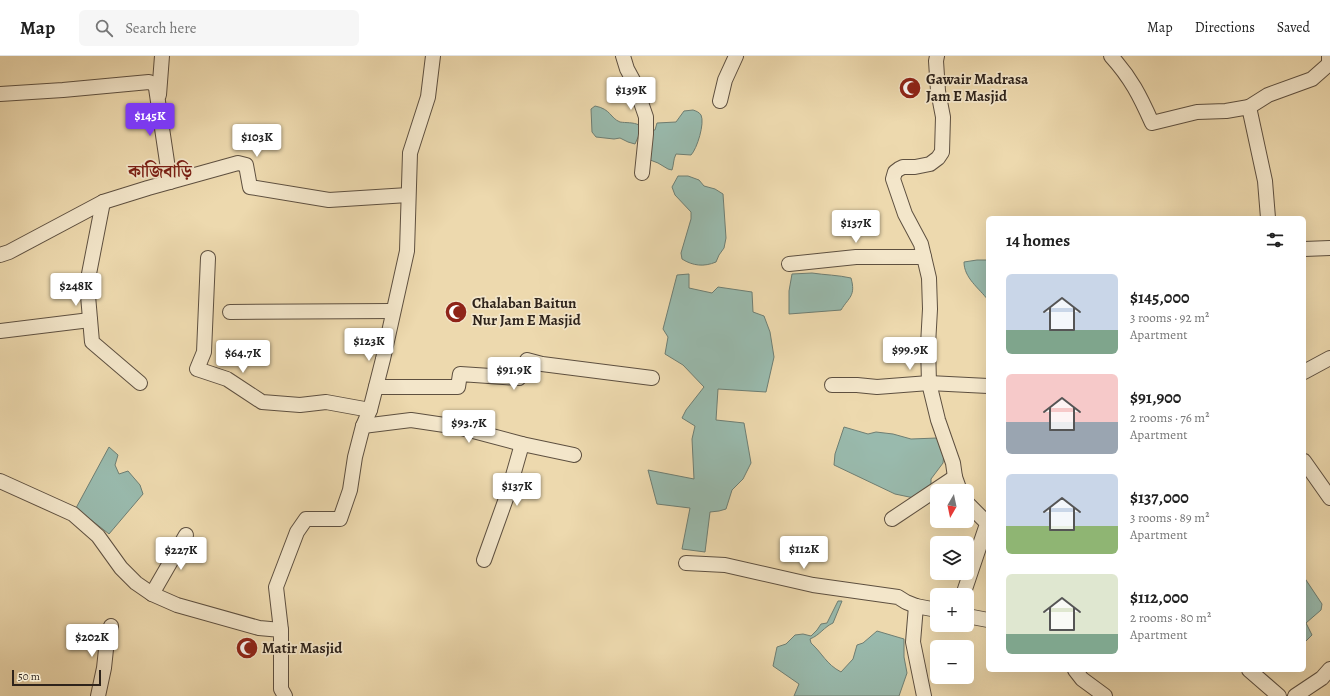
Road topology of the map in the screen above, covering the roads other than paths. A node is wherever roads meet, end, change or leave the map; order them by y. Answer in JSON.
{"nodes":[{"id":1,"x":162,"y":56,"type":"edge"},
{"id":2,"x":433,"y":56,"type":"edge"},
{"id":3,"x":624,"y":56,"type":"edge"},
{"id":4,"x":736,"y":56,"type":"edge"},
{"id":5,"x":937,"y":56,"type":"edge"},
{"id":6,"x":1111,"y":56,"type":"edge"},
{"id":7,"x":1329,"y":56,"type":"edge"},
{"id":8,"x":0,"y":94,"type":"edge"},
{"id":9,"x":720,"y":101,"type":"dead end"},
{"id":10,"x":158,"y":106,"type":"junction"},
{"id":11,"x":1249,"y":107,"type":"junction"},
{"id":12,"x":642,"y":172,"type":"dead end"},
{"id":13,"x":170,"y":182,"type":"junction"},
{"id":14,"x":408,"y":195,"type":"junction"},
{"id":15,"x":103,"y":202,"type":"junction"},
{"id":16,"x":1268,"y":216,"type":"edge"},
{"id":17,"x":1330,"y":248,"type":"edge"},
{"id":18,"x":1306,"y":249,"type":"edge"},
{"id":19,"x":0,"y":255,"type":"edge"},
{"id":20,"x":924,"y":257,"type":"junction"},
{"id":21,"x":208,"y":258,"type":"dead end"},
{"id":22,"x":789,"y":264,"type":"dead end"},
{"id":23,"x":393,"y":311,"type":"junction"},
{"id":24,"x":230,"y":312,"type":"dead end"},
{"id":25,"x":90,"y":320,"type":"junction"},
{"id":26,"x":0,"y":331,"type":"edge"},
{"id":27,"x":1330,"y":358,"type":"edge"},
{"id":28,"x":1306,"y":371,"type":"edge"},
{"id":29,"x":652,"y":378,"type":"dead end"},
{"id":30,"x":140,"y":383,"type":"dead end"},
{"id":31,"x":929,"y":383,"type":"junction"},
{"id":32,"x":832,"y":385,"type":"dead end"},
{"id":33,"x":986,"y":386,"type":"edge"},
{"id":34,"x":376,"y":387,"type":"junction"},
{"id":35,"x":370,"y":410,"type":"junction"},
{"id":36,"x":363,"y":426,"type":"junction"},
{"id":37,"x":522,"y":444,"type":"junction"},
{"id":38,"x":574,"y":455,"type":"dead end"},
{"id":39,"x":1306,"y":464,"type":"edge"},
{"id":40,"x":955,"y":477,"type":"junction"},
{"id":41,"x":0,"y":481,"type":"edge"},
{"id":42,"x":958,"y":484,"type":"edge"},
{"id":43,"x":1330,"y":498,"type":"edge"},
{"id":44,"x":974,"y":510,"type":"edge"},
{"id":45,"x":892,"y":519,"type":"dead end"},
{"id":46,"x":986,"y":522,"type":"edge"},
{"id":47,"x":986,"y":527,"type":"edge"},
{"id":48,"x":186,"y":534,"type":"dead end"},
{"id":49,"x":484,"y":560,"type":"dead end"},
{"id":50,"x":686,"y":563,"type":"dead end"},
{"id":51,"x":965,"y":588,"type":"edge"},
{"id":52,"x":152,"y":594,"type":"junction"},
{"id":53,"x":916,"y":606,"type":"junction"},
{"id":54,"x":930,"y":609,"type":"edge"},
{"id":55,"x":974,"y":617,"type":"edge"},
{"id":56,"x":986,"y":620,"type":"edge"},
{"id":57,"x":110,"y":626,"type":"dead end"},
{"id":58,"x":281,"y":630,"type":"junction"},
{"id":59,"x":1330,"y":669,"type":"edge"},
{"id":60,"x":1077,"y":672,"type":"edge"},
{"id":61,"x":1251,"y":672,"type":"edge"},
{"id":62,"x":98,"y":696,"type":"edge"},
{"id":63,"x":285,"y":696,"type":"edge"},
{"id":64,"x":924,"y":696,"type":"edge"},
{"id":65,"x":1105,"y":696,"type":"edge"},
{"id":66,"x":1278,"y":696,"type":"edge"},
{"id":67,"x":1295,"y":696,"type":"edge"}],
"edges":[{"from":1,"to":10,"type":"street"},
{"from":2,"to":14,"type":"street"},
{"from":3,"to":12,"type":"street"},
{"from":4,"to":9,"type":"street"},
{"from":5,"to":20,"type":"street"},
{"from":6,"to":11,"type":"street"},
{"from":7,"to":11,"type":"street"},
{"from":8,"to":10,"type":"street"},
{"from":10,"to":13,"type":"street"},
{"from":11,"to":16,"type":"street"},
{"from":13,"to":14,"type":"street"},
{"from":13,"to":15,"type":"street"},
{"from":14,"to":23,"type":"street"},
{"from":15,"to":19,"type":"street"},
{"from":15,"to":25,"type":"street"},
{"from":17,"to":18,"type":"street"},
{"from":20,"to":22,"type":"street"},
{"from":20,"to":31,"type":"street"},
{"from":21,"to":35,"type":"street"},
{"from":23,"to":24,"type":"street"},
{"from":23,"to":34,"type":"street"},
{"from":25,"to":26,"type":"street"},
{"from":25,"to":30,"type":"street"},
{"from":27,"to":28,"type":"street"},
{"from":29,"to":34,"type":"street"},
{"from":31,"to":32,"type":"street"},
{"from":31,"to":33,"type":"street"},
{"from":31,"to":40,"type":"street"},
{"from":34,"to":35,"type":"street"},
{"from":35,"to":36,"type":"street"},
{"from":36,"to":37,"type":"street"},
{"from":36,"to":58,"type":"street"},
{"from":37,"to":38,"type":"street"},
{"from":37,"to":49,"type":"street"},
{"from":39,"to":43,"type":"street"},
{"from":40,"to":42,"type":"street"},
{"from":40,"to":45,"type":"street"},
{"from":41,"to":52,"type":"street"},
{"from":44,"to":46,"type":"street"},
{"from":47,"to":51,"type":"street"},
{"from":48,"to":52,"type":"street"},
{"from":50,"to":53,"type":"street"},
{"from":52,"to":58,"type":"street"},
{"from":53,"to":54,"type":"street"},
{"from":53,"to":64,"type":"street"},
{"from":55,"to":56,"type":"street"},
{"from":57,"to":62,"type":"street"},
{"from":58,"to":63,"type":"street"},
{"from":59,"to":67,"type":"street"},
{"from":60,"to":65,"type":"street"},
{"from":61,"to":66,"type":"street"}]}
